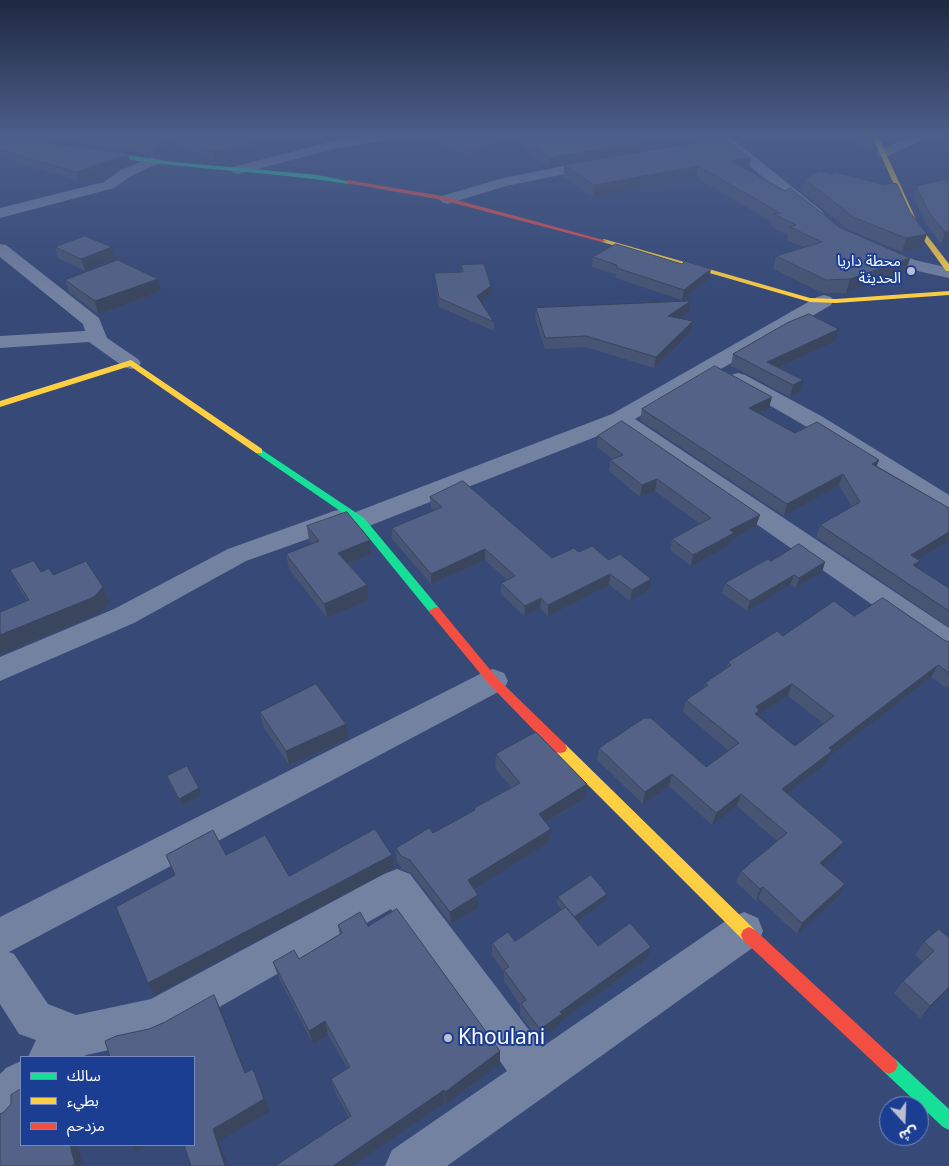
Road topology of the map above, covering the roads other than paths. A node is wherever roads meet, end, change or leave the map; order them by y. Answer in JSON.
{"nodes":[{"id":1,"x":88,"y":190,"type":"edge"},
{"id":2,"x":397,"y":190,"type":"edge"},
{"id":3,"x":475,"y":190,"type":"edge"},
{"id":4,"x":784,"y":190,"type":"edge"},
{"id":5,"x":900,"y":190,"type":"edge"},
{"id":6,"x":447,"y":199,"type":"junction"},
{"id":7,"x":0,"y":213,"type":"edge"},
{"id":8,"x":827,"y":223,"type":"edge"},
{"id":9,"x":859,"y":242,"type":"edge"},
{"id":10,"x":0,"y":249,"type":"edge"},
{"id":11,"x":949,"y":269,"type":"edge"},
{"id":12,"x":949,"y":273,"type":"edge"},
{"id":13,"x":949,"y":293,"type":"edge"},
{"id":14,"x":824,"y":301,"type":"junction"},
{"id":15,"x":96,"y":336,"type":"junction"},
{"id":16,"x":0,"y":342,"type":"edge"},
{"id":17,"x":131,"y":363,"type":"junction"},
{"id":18,"x":712,"y":366,"type":"junction"},
{"id":19,"x":0,"y":404,"type":"edge"},
{"id":20,"x":620,"y":419,"type":"junction"},
{"id":21,"x":949,"y":506,"type":"edge"},
{"id":22,"x":356,"y":517,"type":"junction"},
{"id":23,"x":949,"y":643,"type":"edge"},
{"id":24,"x":0,"y":670,"type":"edge"},
{"id":25,"x":493,"y":681,"type":"junction"},
{"id":26,"x":744,"y":931,"type":"junction"},
{"id":27,"x":0,"y":937,"type":"edge"},
{"id":28,"x":0,"y":968,"type":"edge"},
{"id":29,"x":63,"y":1046,"type":"edge"},
{"id":30,"x":537,"y":1076,"type":"junction"},
{"id":31,"x":20,"y":1084,"type":"edge"},
{"id":32,"x":0,"y":1106,"type":"edge"},
{"id":33,"x":949,"y":1121,"type":"edge"},
{"id":34,"x":408,"y":1166,"type":"edge"}],
"edges":[{"from":1,"to":7,"type":"street"},
{"from":2,"to":6,"type":"street"},
{"from":3,"to":6,"type":"street"},
{"from":4,"to":8,"type":"street"},
{"from":5,"to":11,"type":"street"},
{"from":6,"to":14,"type":"street"},
{"from":9,"to":12,"type":"street"},
{"from":10,"to":15,"type":"street"},
{"from":13,"to":14,"type":"street"},
{"from":14,"to":18,"type":"street"},
{"from":15,"to":16,"type":"street"},
{"from":15,"to":17,"type":"street"},
{"from":17,"to":19,"type":"street"},
{"from":17,"to":22,"type":"street"},
{"from":18,"to":20,"type":"street"},
{"from":18,"to":21,"type":"street"},
{"from":20,"to":22,"type":"street"},
{"from":20,"to":23,"type":"street"},
{"from":22,"to":24,"type":"street"},
{"from":22,"to":25,"type":"street"},
{"from":25,"to":26,"type":"street"},
{"from":25,"to":27,"type":"street"},
{"from":26,"to":30,"type":"street"},
{"from":26,"to":33,"type":"street"},
{"from":28,"to":29,"type":"street"},
{"from":29,"to":30,"type":"street"},
{"from":30,"to":34,"type":"street"},
{"from":31,"to":32,"type":"street"}]}
